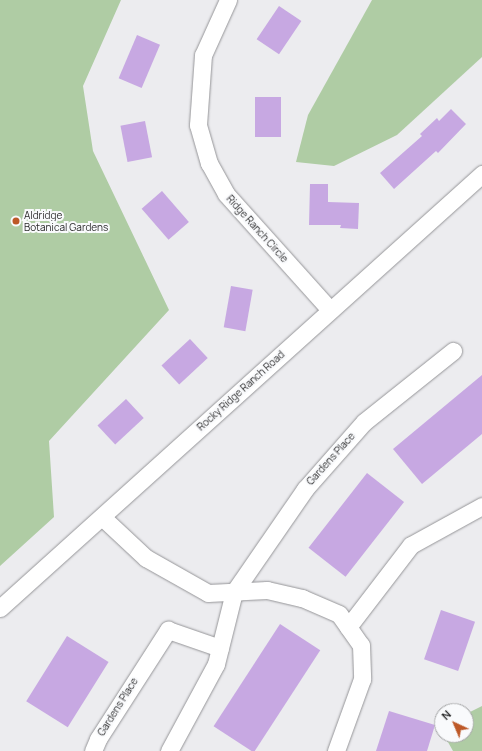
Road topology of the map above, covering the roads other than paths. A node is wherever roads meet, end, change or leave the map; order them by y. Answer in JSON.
{"nodes":[{"id":1,"x":228,"y":0,"type":"edge"},
{"id":2,"x":482,"y":174,"type":"edge"},
{"id":3,"x":330,"y":310,"type":"junction"},
{"id":4,"x":453,"y":350,"type":"dead end"},
{"id":5,"x":482,"y":506,"type":"edge"},
{"id":6,"x":102,"y":517,"type":"junction"},
{"id":7,"x":234,"y":592,"type":"junction"},
{"id":8,"x":0,"y":608,"type":"edge"},
{"id":9,"x":348,"y":627,"type":"junction"},
{"id":10,"x":220,"y":648,"type":"junction"},
{"id":11,"x":93,"y":751,"type":"edge"},
{"id":12,"x":169,"y":751,"type":"edge"},
{"id":13,"x":336,"y":751,"type":"edge"}],
"edges":[{"from":1,"to":3,"type":"street","name":"Ridge Ranch Circle"},
{"from":2,"to":3,"type":"street","name":"Rocky Ridge Ranch Road"},
{"from":3,"to":6,"type":"street","name":"Rocky Ridge Ranch Road"},
{"from":4,"to":7,"type":"street","name":"Gardens Place"},
{"from":5,"to":9,"type":"street"},
{"from":6,"to":7,"type":"street"},
{"from":6,"to":8,"type":"street","name":"Rocky Ridge Ranch Road"},
{"from":7,"to":9,"type":"street"},
{"from":7,"to":10,"type":"street","name":"Gardens Place"},
{"from":9,"to":13,"type":"street"},
{"from":10,"to":11,"type":"street","name":"Gardens Place"},
{"from":10,"to":12,"type":"street","name":"Gardens Place"}]}
